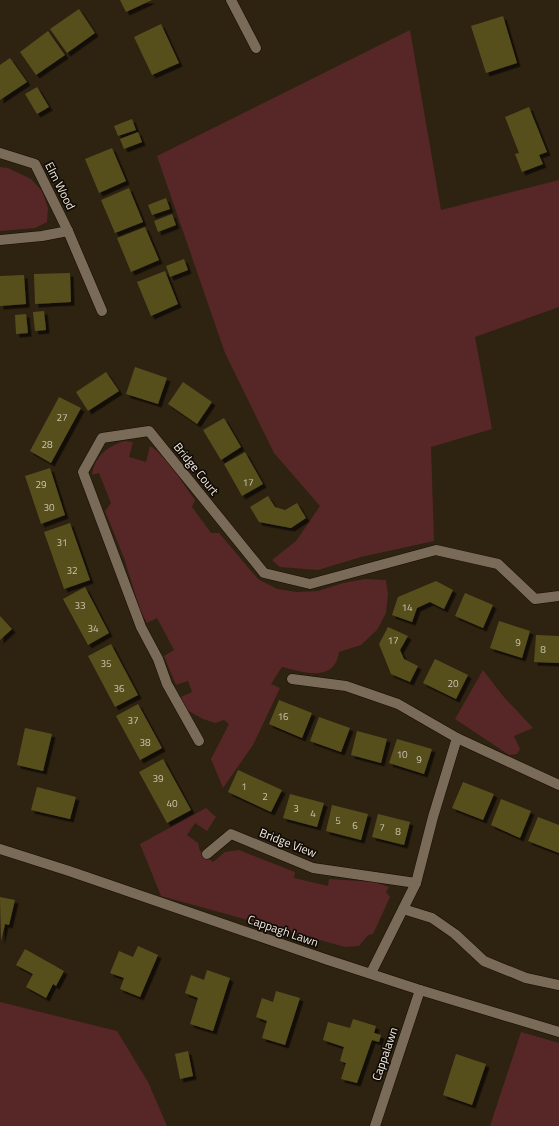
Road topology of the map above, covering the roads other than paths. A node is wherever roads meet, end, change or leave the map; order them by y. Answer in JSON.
{"nodes":[{"id":1,"x":231,"y":0,"type":"edge"},
{"id":2,"x":256,"y":48,"type":"dead end"},
{"id":3,"x":0,"y":153,"type":"edge"},
{"id":4,"x":68,"y":231,"type":"junction"},
{"id":5,"x":0,"y":240,"type":"edge"},
{"id":6,"x":102,"y":310,"type":"dead end"},
{"id":7,"x":559,"y":596,"type":"edge"},
{"id":8,"x":292,"y":679,"type":"dead end"},
{"id":9,"x":457,"y":738,"type":"junction"},
{"id":10,"x":199,"y":741,"type":"dead end"},
{"id":11,"x":559,"y":785,"type":"edge"},
{"id":12,"x":0,"y":849,"type":"edge"},
{"id":13,"x":207,"y":854,"type":"dead end"},
{"id":14,"x":416,"y":883,"type":"junction"},
{"id":15,"x":403,"y":909,"type":"junction"},
{"id":16,"x":371,"y":973,"type":"junction"},
{"id":17,"x":559,"y":985,"type":"edge"},
{"id":18,"x":420,"y":990,"type":"junction"},
{"id":19,"x":559,"y":1032,"type":"edge"},
{"id":20,"x":374,"y":1126,"type":"edge"}],
"edges":[{"from":1,"to":2,"type":"street"},
{"from":3,"to":4,"type":"street","name":"Elm Wood"},
{"from":4,"to":5,"type":"street"},
{"from":4,"to":6,"type":"street","name":"Elm Wood"},
{"from":7,"to":10,"type":"street","name":"Bridge Court"},
{"from":8,"to":9,"type":"street"},
{"from":9,"to":11,"type":"street"},
{"from":9,"to":14,"type":"street"},
{"from":12,"to":16,"type":"street","name":"Cappagh Lawn"},
{"from":13,"to":14,"type":"street","name":"Bridge View"},
{"from":14,"to":15,"type":"street"},
{"from":15,"to":16,"type":"street"},
{"from":15,"to":17,"type":"street"},
{"from":16,"to":18,"type":"street","name":"Cappagh Lawn"},
{"from":18,"to":19,"type":"street","name":"Cappagh Lawn"},
{"from":18,"to":20,"type":"street","name":"Cappalawn"}]}
